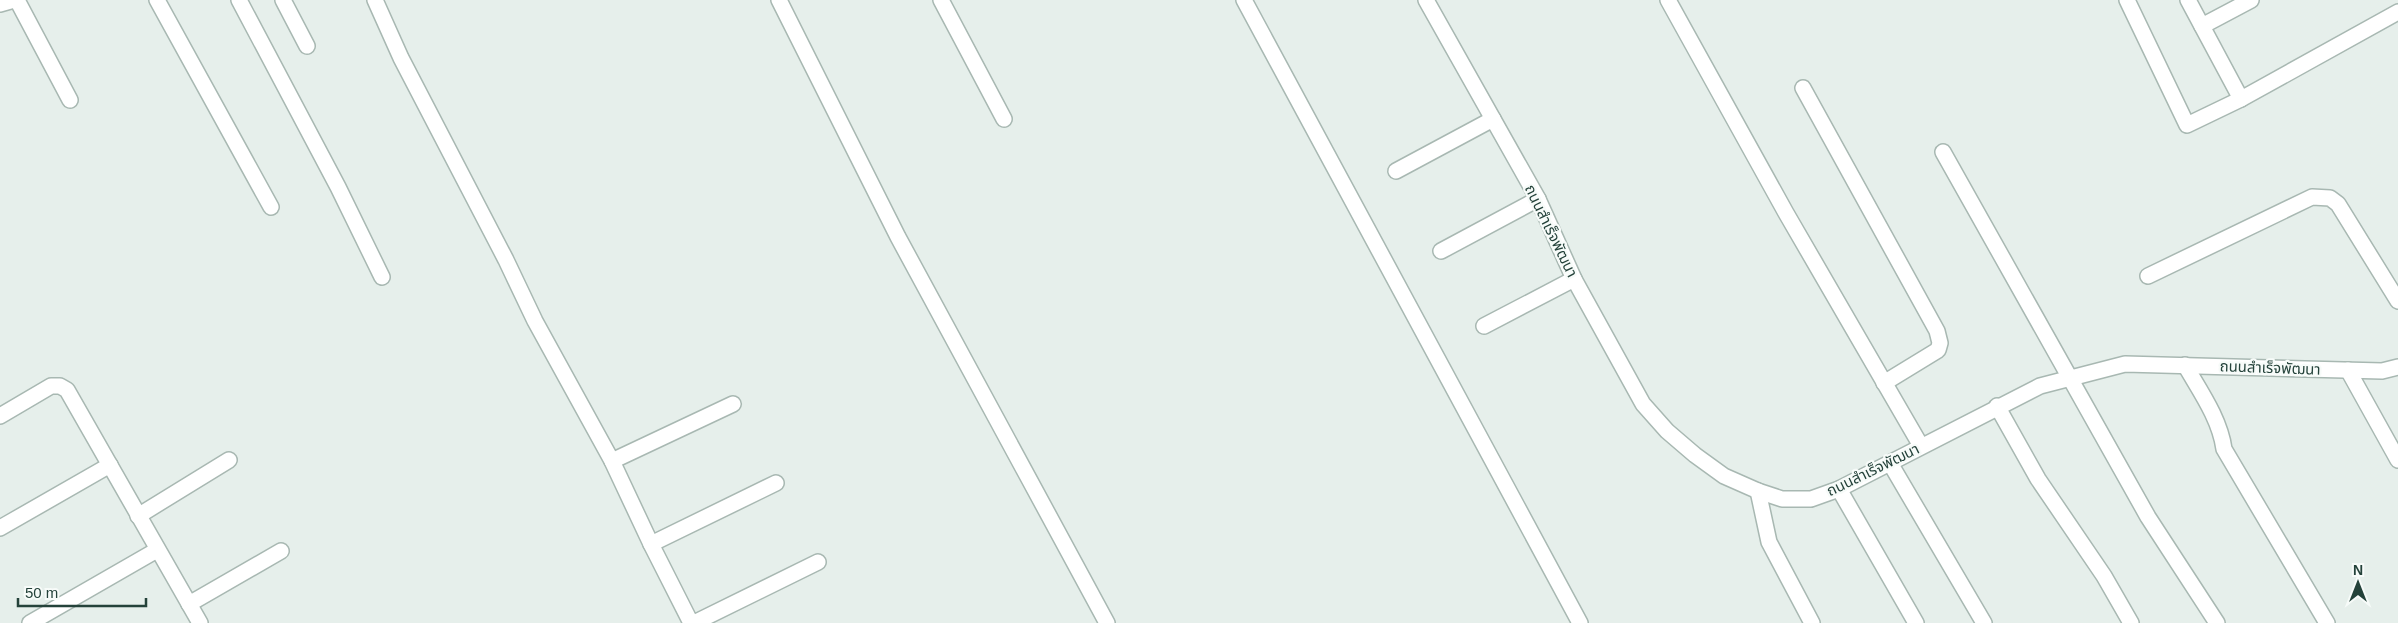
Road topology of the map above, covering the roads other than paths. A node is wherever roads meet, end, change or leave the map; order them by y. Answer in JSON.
{"nodes":[{"id":1,"x":15,"y":0,"type":"edge"},
{"id":2,"x":157,"y":0,"type":"edge"},
{"id":3,"x":239,"y":0,"type":"edge"},
{"id":4,"x":283,"y":0,"type":"edge"},
{"id":5,"x":375,"y":0,"type":"edge"},
{"id":6,"x":778,"y":0,"type":"edge"},
{"id":7,"x":941,"y":0,"type":"edge"},
{"id":8,"x":1244,"y":0,"type":"edge"},
{"id":9,"x":1426,"y":0,"type":"edge"},
{"id":10,"x":1668,"y":0,"type":"edge"},
{"id":11,"x":2127,"y":0,"type":"edge"},
{"id":12,"x":2188,"y":0,"type":"edge"},
{"id":13,"x":2251,"y":0,"type":"edge"},
{"id":14,"x":0,"y":4,"type":"edge"},
{"id":15,"x":2398,"y":12,"type":"edge"},
{"id":16,"x":2202,"y":26,"type":"junction"},
{"id":17,"x":307,"y":46,"type":"dead end"},
{"id":18,"x":1803,"y":88,"type":"dead end"},
{"id":19,"x":2241,"y":99,"type":"junction"},
{"id":20,"x":70,"y":100,"type":"dead end"},
{"id":21,"x":1493,"y":118,"type":"junction"},
{"id":22,"x":1004,"y":119,"type":"dead end"},
{"id":23,"x":1943,"y":152,"type":"dead end"},
{"id":24,"x":1396,"y":171,"type":"dead end"},
{"id":25,"x":1538,"y":199,"type":"junction"},
{"id":26,"x":271,"y":207,"type":"dead end"},
{"id":27,"x":1441,"y":251,"type":"dead end"},
{"id":28,"x":2148,"y":276,"type":"dead end"},
{"id":29,"x":382,"y":277,"type":"dead end"},
{"id":30,"x":1574,"y":279,"type":"junction"},
{"id":31,"x":2398,"y":301,"type":"edge"},
{"id":32,"x":1484,"y":326,"type":"dead end"},
{"id":33,"x":2185,"y":365,"type":"junction"},
{"id":34,"x":2398,"y":367,"type":"edge"},
{"id":35,"x":2348,"y":370,"type":"junction"},
{"id":36,"x":2070,"y":378,"type":"junction"},
{"id":37,"x":1884,"y":383,"type":"junction"},
{"id":38,"x":733,"y":404,"type":"dead end"},
{"id":39,"x":1997,"y":406,"type":"junction"},
{"id":40,"x":0,"y":416,"type":"edge"},
{"id":41,"x":1921,"y":446,"type":"junction"},
{"id":42,"x":229,"y":460,"type":"dead end"},
{"id":43,"x":2398,"y":460,"type":"edge"},
{"id":44,"x":612,"y":461,"type":"junction"},
{"id":45,"x":1890,"y":463,"type":"junction"},
{"id":46,"x":110,"y":465,"type":"junction"},
{"id":47,"x":776,"y":483,"type":"dead end"},
{"id":48,"x":1839,"y":489,"type":"junction"},
{"id":49,"x":1758,"y":491,"type":"junction"},
{"id":50,"x":138,"y":516,"type":"junction"},
{"id":51,"x":0,"y":528,"type":"edge"},
{"id":52,"x":650,"y":544,"type":"junction"},
{"id":53,"x":157,"y":550,"type":"junction"},
{"id":54,"x":280,"y":551,"type":"dead end"},
{"id":55,"x":818,"y":562,"type":"dead end"},
{"id":56,"x":189,"y":604,"type":"junction"},
{"id":57,"x":30,"y":623,"type":"edge"},
{"id":58,"x":200,"y":623,"type":"edge"},
{"id":59,"x":692,"y":623,"type":"edge"},
{"id":60,"x":1107,"y":623,"type":"edge"},
{"id":61,"x":1580,"y":623,"type":"edge"},
{"id":62,"x":1812,"y":623,"type":"edge"},
{"id":63,"x":1916,"y":623,"type":"edge"},
{"id":64,"x":1984,"y":623,"type":"edge"},
{"id":65,"x":2131,"y":623,"type":"edge"},
{"id":66,"x":2216,"y":623,"type":"edge"},
{"id":67,"x":2327,"y":623,"type":"edge"}],
"edges":[{"from":1,"to":14,"type":"street"},
{"from":1,"to":20,"type":"street"},
{"from":2,"to":26,"type":"street"},
{"from":3,"to":29,"type":"street"},
{"from":4,"to":17,"type":"street"},
{"from":5,"to":44,"type":"street"},
{"from":6,"to":60,"type":"street"},
{"from":7,"to":22,"type":"street"},
{"from":8,"to":61,"type":"street"},
{"from":9,"to":21,"type":"street","name":"ถนนสำเร็จพัฒนา"},
{"from":10,"to":37,"type":"street"},
{"from":11,"to":19,"type":"street"},
{"from":12,"to":16,"type":"street"},
{"from":13,"to":16,"type":"street"},
{"from":15,"to":19,"type":"street"},
{"from":16,"to":19,"type":"street"},
{"from":18,"to":37,"type":"street"},
{"from":21,"to":24,"type":"street"},
{"from":21,"to":25,"type":"street","name":"ถนนสำเร็จพัฒนา"},
{"from":23,"to":36,"type":"street"},
{"from":25,"to":27,"type":"street"},
{"from":25,"to":30,"type":"street","name":"ถนนสำเร็จพัฒนา"},
{"from":28,"to":31,"type":"street"},
{"from":30,"to":32,"type":"street"},
{"from":30,"to":49,"type":"street","name":"ถนนสำเร็จพัฒนา"},
{"from":33,"to":35,"type":"street","name":"ถนนสำเร็จพัฒนา"},
{"from":33,"to":36,"type":"street","name":"ถนนสำเร็จพัฒนา"},
{"from":33,"to":67,"type":"street"},
{"from":34,"to":35,"type":"street","name":"ถนนสำเร็จพัฒนา"},
{"from":35,"to":43,"type":"street"},
{"from":36,"to":39,"type":"street","name":"ถนนสำเร็จพัฒนา"},
{"from":36,"to":66,"type":"street"},
{"from":37,"to":41,"type":"street"},
{"from":38,"to":44,"type":"street"},
{"from":39,"to":41,"type":"street","name":"ถนนสำเร็จพัฒนา"},
{"from":39,"to":65,"type":"street"},
{"from":40,"to":46,"type":"street"},
{"from":41,"to":45,"type":"street","name":"ถนนสำเร็จพัฒนา"},
{"from":42,"to":50,"type":"street"},
{"from":44,"to":52,"type":"street"},
{"from":45,"to":48,"type":"street","name":"ถนนสำเร็จพัฒนา"},
{"from":45,"to":64,"type":"street"},
{"from":46,"to":50,"type":"street"},
{"from":46,"to":51,"type":"street"},
{"from":47,"to":52,"type":"street"},
{"from":48,"to":49,"type":"street","name":"ถนนสำเร็จพัฒนา"},
{"from":48,"to":63,"type":"street"},
{"from":49,"to":62,"type":"street"},
{"from":50,"to":53,"type":"street"},
{"from":52,"to":59,"type":"street"},
{"from":53,"to":56,"type":"street"},
{"from":53,"to":57,"type":"street"},
{"from":54,"to":56,"type":"street"},
{"from":55,"to":59,"type":"street"},
{"from":56,"to":58,"type":"street"}]}
